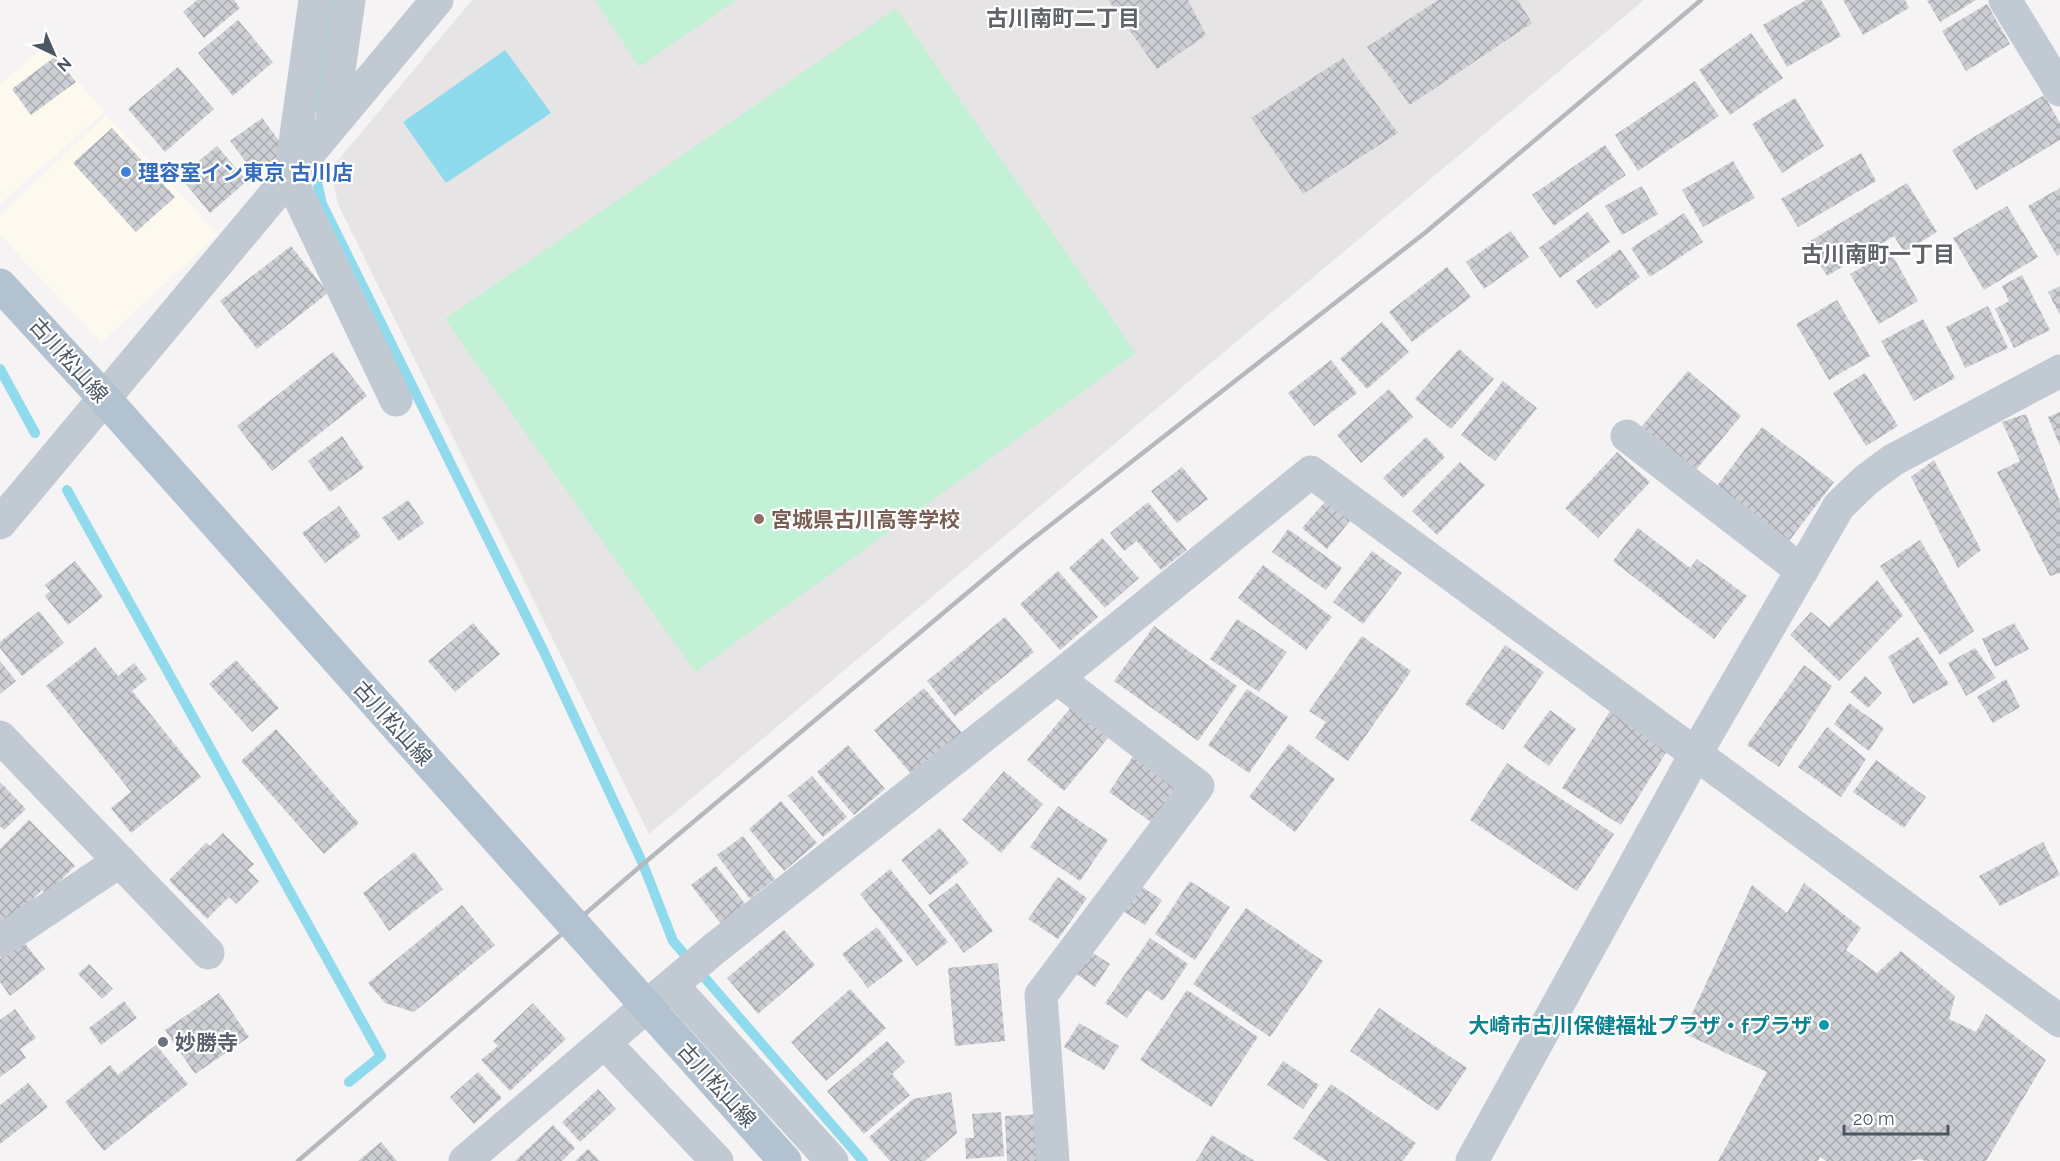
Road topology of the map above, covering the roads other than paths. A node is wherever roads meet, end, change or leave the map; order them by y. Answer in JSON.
{"nodes":[{"id":1,"x":315,"y":0,"type":"edge"},
{"id":2,"x":349,"y":0,"type":"edge"},
{"id":3,"x":437,"y":0,"type":"edge"},
{"id":4,"x":2005,"y":0,"type":"edge"},
{"id":5,"x":2060,"y":90,"type":"edge"},
{"id":6,"x":331,"y":127,"type":"junction"},
{"id":7,"x":290,"y":177,"type":"junction"},
{"id":8,"x":0,"y":285,"type":"edge"},
{"id":9,"x":2060,"y":370,"type":"edge"},
{"id":10,"x":104,"y":398,"type":"junction"},
{"id":11,"x":396,"y":400,"type":"dead end"},
{"id":12,"x":1627,"y":436,"type":"dead end"},
{"id":13,"x":0,"y":523,"type":"edge"},
{"id":14,"x":1802,"y":571,"type":"junction"},
{"id":15,"x":1056,"y":678,"type":"junction"},
{"id":16,"x":0,"y":737,"type":"edge"},
{"id":17,"x":1695,"y":755,"type":"junction"},
{"id":18,"x":120,"y":861,"type":"junction"},
{"id":19,"x":0,"y":941,"type":"edge"},
{"id":20,"x":208,"y":953,"type":"dead end"},
{"id":21,"x":675,"y":982,"type":"junction"},
{"id":22,"x":2060,"y":1022,"type":"edge"},
{"id":23,"x":605,"y":1043,"type":"junction"},
{"id":24,"x":465,"y":1161,"type":"edge"},
{"id":25,"x":717,"y":1161,"type":"edge"},
{"id":26,"x":785,"y":1161,"type":"edge"},
{"id":27,"x":832,"y":1161,"type":"edge"},
{"id":28,"x":1053,"y":1161,"type":"edge"},
{"id":29,"x":1472,"y":1161,"type":"edge"}],
"edges":[{"from":1,"to":7,"type":"street"},
{"from":2,"to":6,"type":"street"},
{"from":3,"to":6,"type":"street"},
{"from":4,"to":5,"type":"street"},
{"from":6,"to":7,"type":"street"},
{"from":7,"to":10,"type":"street"},
{"from":7,"to":11,"type":"street"},
{"from":8,"to":10,"type":"main road","name":"古川松山線"},
{"from":9,"to":14,"type":"street"},
{"from":10,"to":13,"type":"street"},
{"from":10,"to":26,"type":"main road","name":"古川松山線","bridge":true},
{"from":12,"to":14,"type":"street"},
{"from":14,"to":17,"type":"street"},
{"from":15,"to":17,"type":"street"},
{"from":15,"to":21,"type":"street"},
{"from":15,"to":28,"type":"street"},
{"from":16,"to":18,"type":"street"},
{"from":17,"to":22,"type":"street"},
{"from":17,"to":29,"type":"street"},
{"from":18,"to":19,"type":"street"},
{"from":18,"to":20,"type":"street"},
{"from":21,"to":23,"type":"street"},
{"from":21,"to":27,"type":"street"},
{"from":23,"to":24,"type":"street"},
{"from":23,"to":25,"type":"street"}]}
